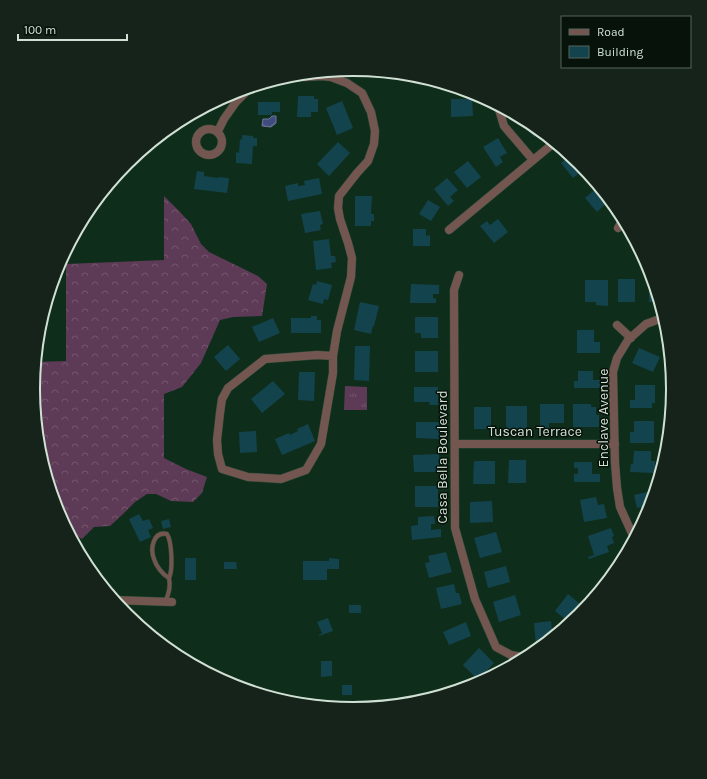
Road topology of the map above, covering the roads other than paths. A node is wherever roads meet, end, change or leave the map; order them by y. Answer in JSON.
{"nodes":[{"id":1,"x":331,"y":77,"type":"edge"},
{"id":2,"x":240,"y":98,"type":"edge"},
{"id":3,"x":500,"y":112,"type":"edge"},
{"id":4,"x":218,"y":131,"type":"dead end"},
{"id":5,"x":550,"y":146,"type":"edge"},
{"id":6,"x":533,"y":160,"type":"junction"},
{"id":7,"x":620,"y":225,"type":"edge"},
{"id":8,"x":618,"y":228,"type":"dead end"},
{"id":9,"x":449,"y":230,"type":"dead end"},
{"id":10,"x":459,"y":275,"type":"dead end"},
{"id":11,"x":659,"y":319,"type":"edge"},
{"id":12,"x":617,"y":325,"type":"dead end"},
{"id":13,"x":631,"y":338,"type":"junction"},
{"id":14,"x":333,"y":356,"type":"junction"},
{"id":15,"x":455,"y":444,"type":"junction"},
{"id":16,"x":615,"y":444,"type":"junction"},
{"id":17,"x":632,"y":533,"type":"edge"},
{"id":18,"x":169,"y":578,"type":"junction"},
{"id":19,"x":122,"y":600,"type":"edge"},
{"id":20,"x":168,"y":602,"type":"joint"},
{"id":21,"x":518,"y":656,"type":"edge"}],
"edges":[{"from":1,"to":14,"type":"street"},
{"from":2,"to":4,"type":"street"},
{"from":3,"to":6,"type":"street"},
{"from":5,"to":6,"type":"street"},
{"from":6,"to":9,"type":"street"},
{"from":7,"to":8,"type":"street"},
{"from":10,"to":15,"type":"street","name":"Casa Bella Boulevard"},
{"from":11,"to":13,"type":"street","name":"Enclave Avenue"},
{"from":12,"to":13,"type":"street"},
{"from":13,"to":16,"type":"street","name":"Enclave Avenue"},
{"from":14,"to":14,"type":"street"},
{"from":15,"to":16,"type":"street","name":"Tuscan Terrace"},
{"from":15,"to":21,"type":"street","name":"Casa Bella Boulevard"},
{"from":16,"to":17,"type":"street","name":"Enclave Avenue"},
{"from":18,"to":18,"type":"lane"},
{"from":18,"to":20,"type":"lane"},
{"from":19,"to":20,"type":"street"}]}
